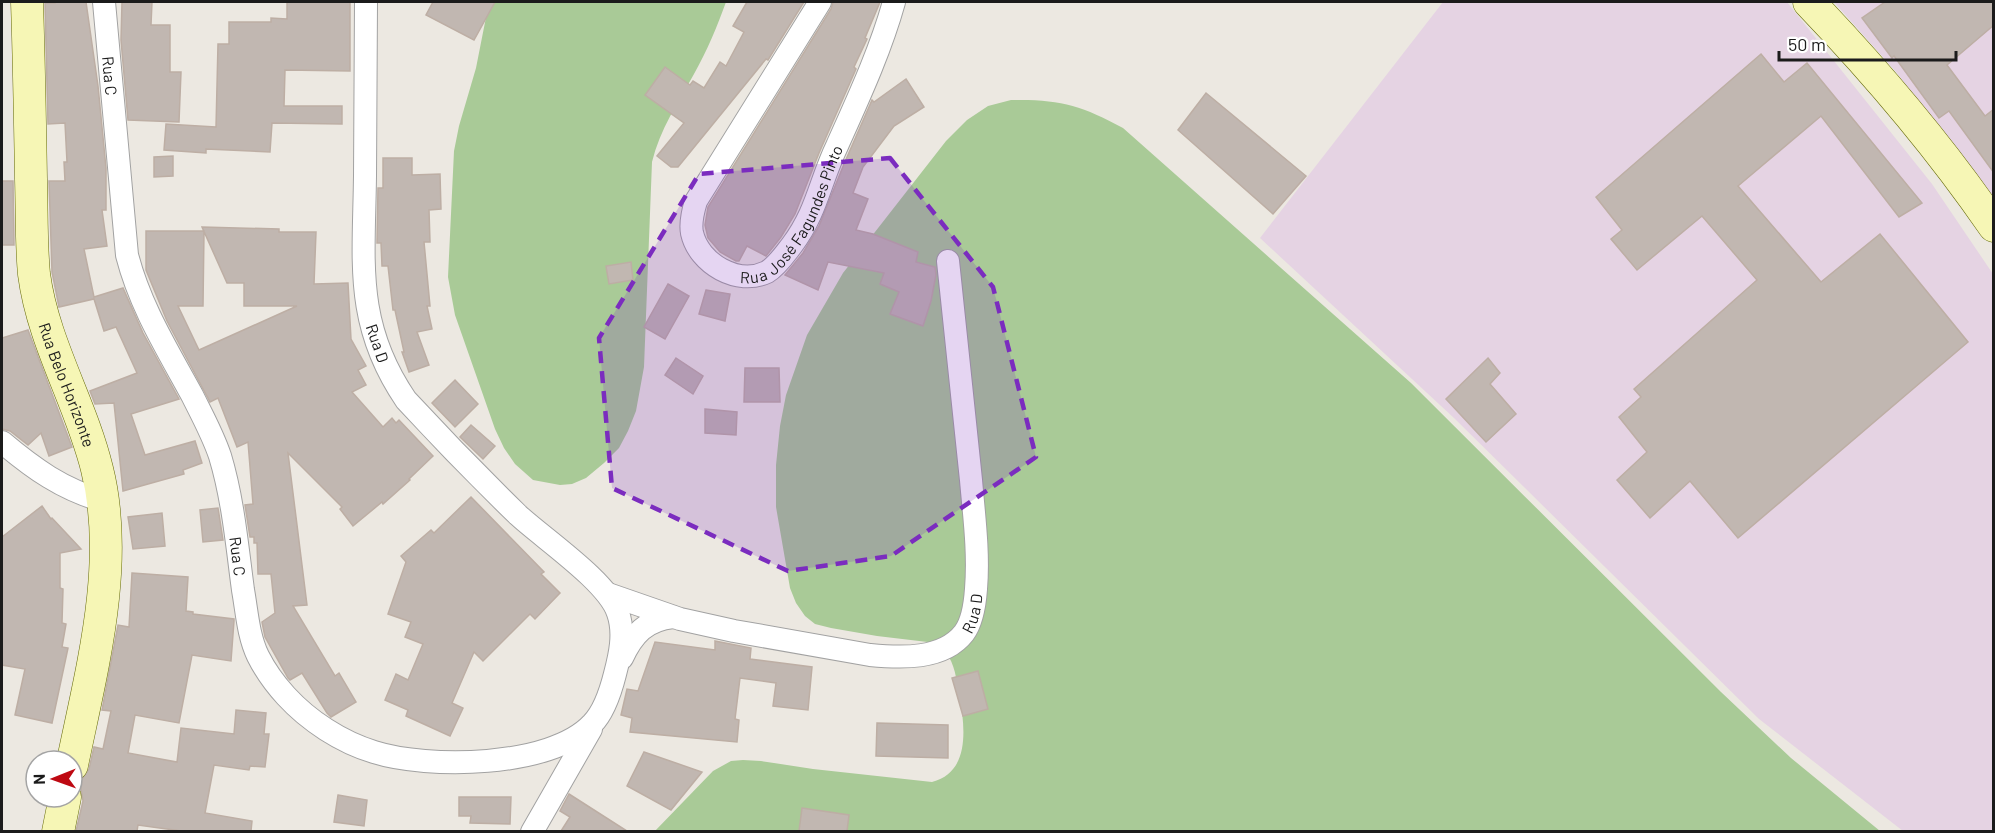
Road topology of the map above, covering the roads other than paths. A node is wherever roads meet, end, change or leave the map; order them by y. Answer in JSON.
{"nodes":[{"id":1,"x":27,"y":2,"type":"edge"},
{"id":2,"x":104,"y":2,"type":"edge"},
{"id":3,"x":366,"y":2,"type":"edge"},
{"id":4,"x":820,"y":2,"type":"edge"},
{"id":5,"x":894,"y":2,"type":"edge"},
{"id":6,"x":1809,"y":2,"type":"edge"},
{"id":7,"x":1994,"y":226,"type":"edge"},
{"id":8,"x":948,"y":261,"type":"dead end"},
{"id":9,"x":2,"y":442,"type":"edge"},
{"id":10,"x":103,"y":501,"type":"junction"},
{"id":11,"x":608,"y":594,"type":"junction"},
{"id":12,"x":673,"y":617,"type":"junction"},
{"id":13,"x":621,"y":637,"type":"joint"},
{"id":14,"x":613,"y":682,"type":"junction"},
{"id":15,"x":594,"y":723,"type":"junction"},
{"id":16,"x":75,"y":749,"type":"edge"},
{"id":17,"x":535,"y":754,"type":"junction"},
{"id":18,"x":550,"y":803,"type":"junction"},
{"id":19,"x":63,"y":809,"type":"edge"},
{"id":20,"x":58,"y":831,"type":"edge"},
{"id":21,"x":532,"y":831,"type":"edge"}],
"edges":[{"from":1,"to":10,"type":"street","name":"Rua Belo Horizonte"},
{"from":2,"to":17,"type":"street","name":"Rua C"},
{"from":3,"to":11,"type":"street","name":"Rua D"},
{"from":4,"to":5,"type":"street","name":"Rua José Fagundes Pinto"},
{"from":6,"to":7,"type":"street"},
{"from":8,"to":12,"type":"street","name":"Rua D"},
{"from":9,"to":10,"type":"street"},
{"from":10,"to":16,"type":"street","name":"Rua Belo Horizonte"},
{"from":11,"to":12,"type":"street","name":"Rua D"},
{"from":11,"to":13,"type":"street","name":"Rua D"},
{"from":12,"to":14,"type":"street"},
{"from":13,"to":14,"type":"street","name":"Rua C"},
{"from":14,"to":15,"type":"street","name":"Rua C"},
{"from":15,"to":17,"type":"street","name":"Rua C"},
{"from":15,"to":18,"type":"street"},
{"from":17,"to":18,"type":"street"},
{"from":18,"to":21,"type":"street"},
{"from":19,"to":20,"type":"street"}]}
